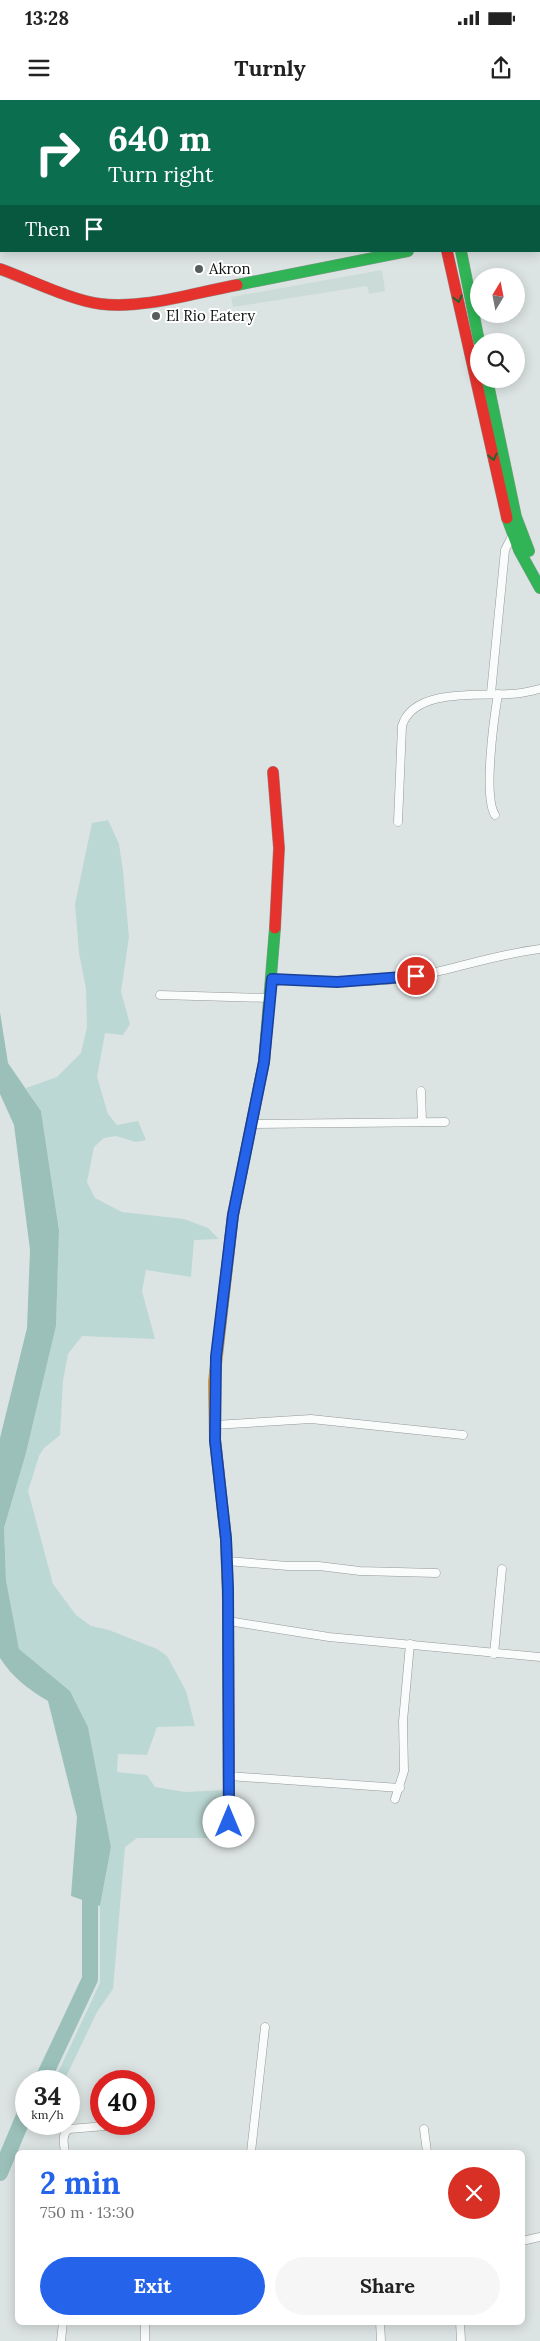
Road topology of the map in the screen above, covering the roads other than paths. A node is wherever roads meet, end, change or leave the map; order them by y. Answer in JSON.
{"nodes":[{"id":1,"x":403,"y":252,"type":"edge"},
{"id":2,"x":447,"y":252,"type":"edge"},
{"id":3,"x":461,"y":252,"type":"edge"},
{"id":4,"x":0,"y":269,"type":"edge"},
{"id":5,"x":478,"y":333,"type":"edge"},
{"id":6,"x":489,"y":388,"type":"edge"},
{"id":7,"x":513,"y":534,"type":"junction"},
{"id":8,"x":540,"y":573,"type":"edge"},
{"id":9,"x":540,"y":588,"type":"edge"},
{"id":10,"x":540,"y":689,"type":"edge"},
{"id":11,"x":495,"y":694,"type":"junction"},
{"id":12,"x":274,"y":772,"type":"dead end"},
{"id":13,"x":495,"y":815,"type":"dead end"},
{"id":14,"x":398,"y":822,"type":"dead end"},
{"id":15,"x":540,"y":949,"type":"edge"},
{"id":16,"x":272,"y":979,"type":"junction"},
{"id":17,"x":160,"y":995,"type":"dead end"},
{"id":18,"x":269,"y":998,"type":"junction"},
{"id":19,"x":421,"y":1091,"type":"dead end"},
{"id":20,"x":422,"y":1122,"type":"junction"},
{"id":21,"x":445,"y":1122,"type":"dead end"},
{"id":22,"x":252,"y":1124,"type":"junction"},
{"id":23,"x":214,"y":1425,"type":"junction"},
{"id":24,"x":463,"y":1434,"type":"dead end"},
{"id":25,"x":227,"y":1561,"type":"junction"},
{"id":26,"x":502,"y":1569,"type":"dead end"},
{"id":27,"x":436,"y":1572,"type":"dead end"},
{"id":28,"x":228,"y":1621,"type":"junction"},
{"id":29,"x":410,"y":1644,"type":"junction"},
{"id":30,"x":494,"y":1654,"type":"junction"},
{"id":31,"x":540,"y":1657,"type":"edge"},
{"id":32,"x":229,"y":1776,"type":"junction"},
{"id":33,"x":400,"y":1788,"type":"junction"},
{"id":34,"x":395,"y":1799,"type":"dead end"},
{"id":35,"x":229,"y":1838,"type":"dead end"},
{"id":36,"x":265,"y":2027,"type":"dead end"},
{"id":37,"x":90,"y":2127,"type":"edge"},
{"id":38,"x":424,"y":2129,"type":"dead end"},
{"id":39,"x":65,"y":2150,"type":"edge"},
{"id":40,"x":251,"y":2150,"type":"edge"},
{"id":41,"x":427,"y":2150,"type":"edge"},
{"id":42,"x":540,"y":2237,"type":"edge"},
{"id":43,"x":525,"y":2240,"type":"edge"},
{"id":44,"x":62,"y":2325,"type":"edge"},
{"id":45,"x":145,"y":2325,"type":"edge"},
{"id":46,"x":380,"y":2325,"type":"edge"},
{"id":47,"x":460,"y":2325,"type":"edge"},
{"id":48,"x":60,"y":2341,"type":"edge"},
{"id":49,"x":145,"y":2341,"type":"edge"},
{"id":50,"x":381,"y":2341,"type":"edge"},
{"id":51,"x":461,"y":2341,"type":"edge"}],
"edges":[{"from":1,"to":4,"type":"main road"},
{"from":2,"to":7,"type":"main road","one_way":true},
{"from":3,"to":5,"type":"main road"},
{"from":6,"to":8,"type":"main road"},
{"from":7,"to":9,"type":"main road"},
{"from":7,"to":11,"type":"street"},
{"from":10,"to":11,"type":"street"},
{"from":11,"to":13,"type":"street"},
{"from":11,"to":14,"type":"street"},
{"from":12,"to":16,"type":"main road"},
{"from":15,"to":16,"type":"street"},
{"from":16,"to":18,"type":"main road"},
{"from":17,"to":18,"type":"street"},
{"from":18,"to":22,"type":"main road"},
{"from":19,"to":20,"type":"street"},
{"from":20,"to":21,"type":"street"},
{"from":20,"to":22,"type":"street"},
{"from":22,"to":23,"type":"main road"},
{"from":23,"to":24,"type":"street"},
{"from":23,"to":25,"type":"main road"},
{"from":25,"to":27,"type":"street"},
{"from":25,"to":28,"type":"main road"},
{"from":26,"to":30,"type":"street"},
{"from":28,"to":29,"type":"street"},
{"from":28,"to":32,"type":"main road"},
{"from":29,"to":30,"type":"street"},
{"from":29,"to":33,"type":"street"},
{"from":30,"to":31,"type":"street"},
{"from":32,"to":33,"type":"street"},
{"from":32,"to":35,"type":"main road"},
{"from":33,"to":34,"type":"street"},
{"from":36,"to":40,"type":"street"},
{"from":37,"to":39,"type":"street"},
{"from":38,"to":41,"type":"street"},
{"from":42,"to":43,"type":"street"},
{"from":44,"to":48,"type":"street"},
{"from":45,"to":49,"type":"street"},
{"from":46,"to":50,"type":"street"},
{"from":47,"to":51,"type":"street"}]}
